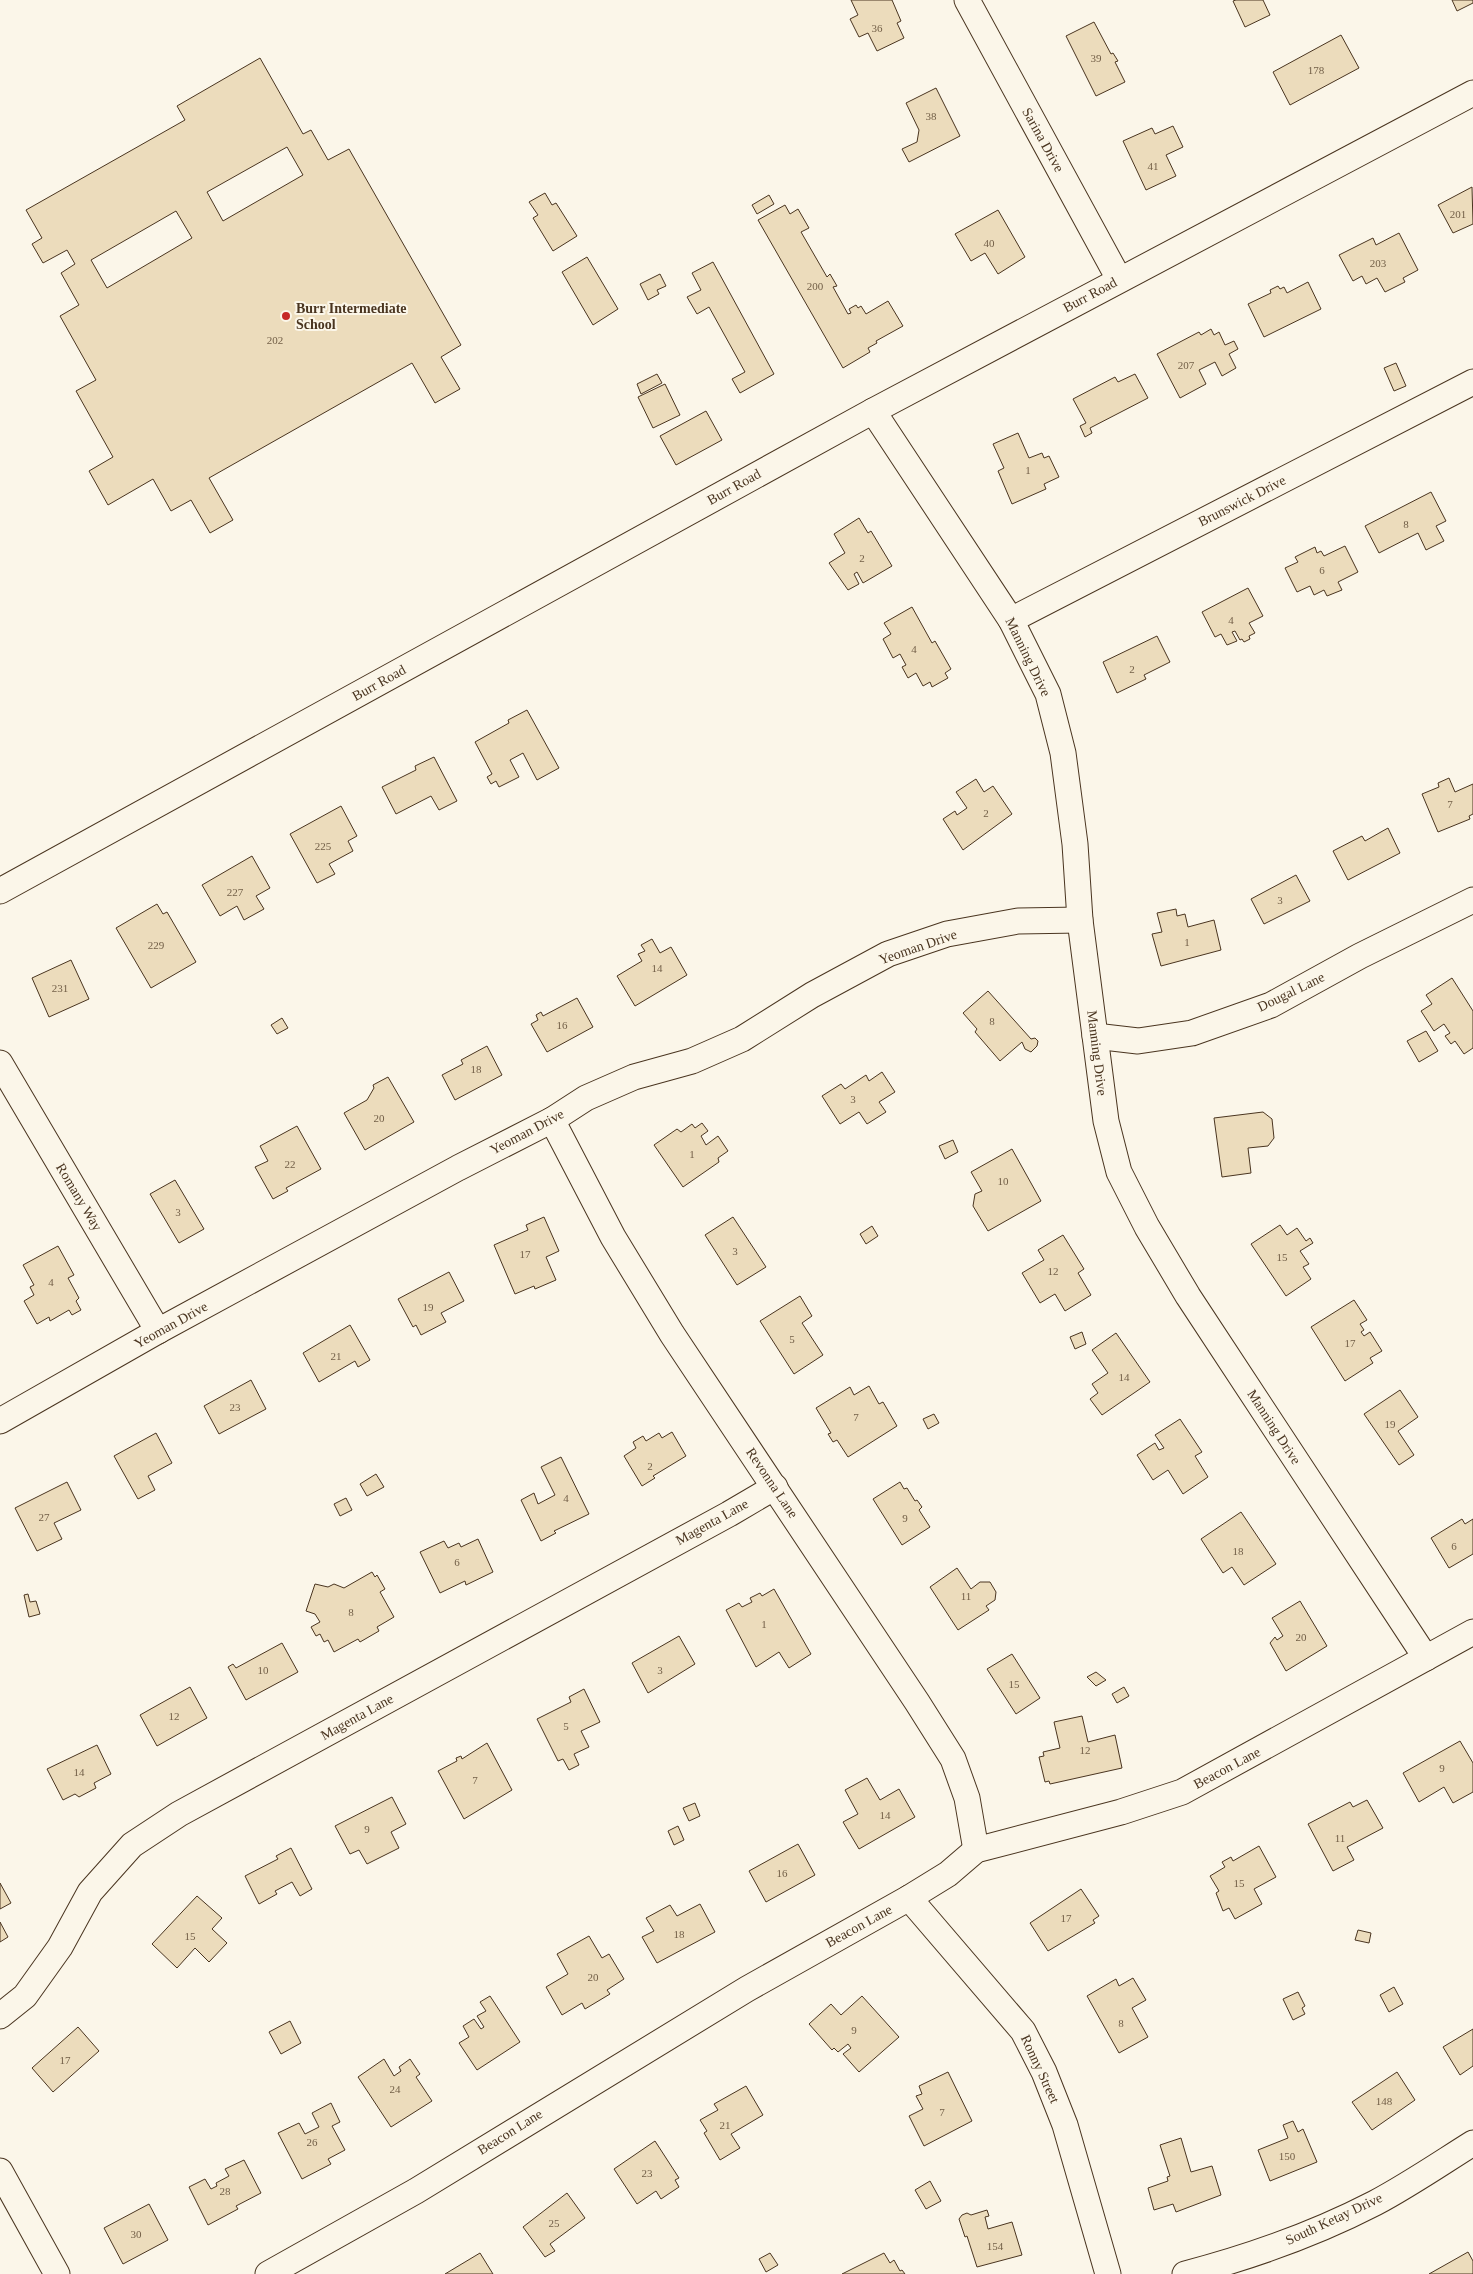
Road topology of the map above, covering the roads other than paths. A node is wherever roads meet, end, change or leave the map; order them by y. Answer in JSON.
{"nodes":[{"id":1,"x":967,"y":0,"type":"edge"},
{"id":2,"x":1473,"y":93,"type":"edge"},
{"id":3,"x":1119,"y":279,"type":"junction"},
{"id":4,"x":1473,"y":382,"type":"edge"},
{"id":5,"x":873,"y":411,"type":"junction"},
{"id":6,"x":1011,"y":620,"type":"junction"},
{"id":7,"x":0,"y":891,"type":"edge"},
{"id":8,"x":1473,"y":900,"type":"edge"},
{"id":9,"x":1080,"y":920,"type":"junction"},
{"id":10,"x":1095,"y":1036,"type":"junction"},
{"id":11,"x":0,"y":1063,"type":"edge"},
{"id":12,"x":552,"y":1120,"type":"junction"},
{"id":13,"x":158,"y":1331,"type":"junction"},
{"id":14,"x":0,"y":1421,"type":"edge"},
{"id":15,"x":775,"y":1487,"type":"junction"},
{"id":16,"x":1473,"y":1632,"type":"edge"},
{"id":17,"x":1426,"y":1658,"type":"junction"},
{"id":18,"x":976,"y":1850,"type":"junction"},
{"id":19,"x":910,"y":1898,"type":"junction"},
{"id":20,"x":0,"y":2016,"type":"edge"},
{"id":21,"x":1473,"y":2143,"type":"edge"},
{"id":22,"x":0,"y":2170,"type":"edge"},
{"id":23,"x":57,"y":2274,"type":"edge"},
{"id":24,"x":268,"y":2274,"type":"edge"},
{"id":25,"x":1108,"y":2274,"type":"edge"},
{"id":26,"x":1185,"y":2274,"type":"edge"}],
"edges":[{"from":1,"to":3,"type":"street","name":"Sarina Drive"},
{"from":2,"to":3,"type":"street","name":"Burr Road"},
{"from":3,"to":5,"type":"street","name":"Burr Road"},
{"from":4,"to":6,"type":"street","name":"Brunswick Drive"},
{"from":5,"to":6,"type":"street","name":"Manning Drive"},
{"from":5,"to":7,"type":"street","name":"Burr Road"},
{"from":6,"to":9,"type":"street","name":"Manning Drive"},
{"from":8,"to":10,"type":"street","name":"Dougal Lane"},
{"from":9,"to":10,"type":"street","name":"Manning Drive"},
{"from":9,"to":12,"type":"street","name":"Yeoman Drive"},
{"from":10,"to":17,"type":"street","name":"Manning Drive"},
{"from":11,"to":13,"type":"street","name":"Romany Way"},
{"from":12,"to":13,"type":"street","name":"Yeoman Drive"},
{"from":12,"to":15,"type":"street","name":"Revonna Lane"},
{"from":13,"to":14,"type":"street","name":"Yeoman Drive"},
{"from":15,"to":18,"type":"street","name":"Revonna Lane"},
{"from":15,"to":20,"type":"street","name":"Magenta Lane"},
{"from":16,"to":17,"type":"street","name":"Beacon Lane"},
{"from":17,"to":18,"type":"street","name":"Beacon Lane"},
{"from":18,"to":19,"type":"street","name":"Beacon Lane"},
{"from":19,"to":24,"type":"street","name":"Beacon Lane"},
{"from":19,"to":25,"type":"street","name":"Ronny Street"},
{"from":21,"to":26,"type":"street","name":"South Ketay Drive"},
{"from":22,"to":23,"type":"street"}]}
